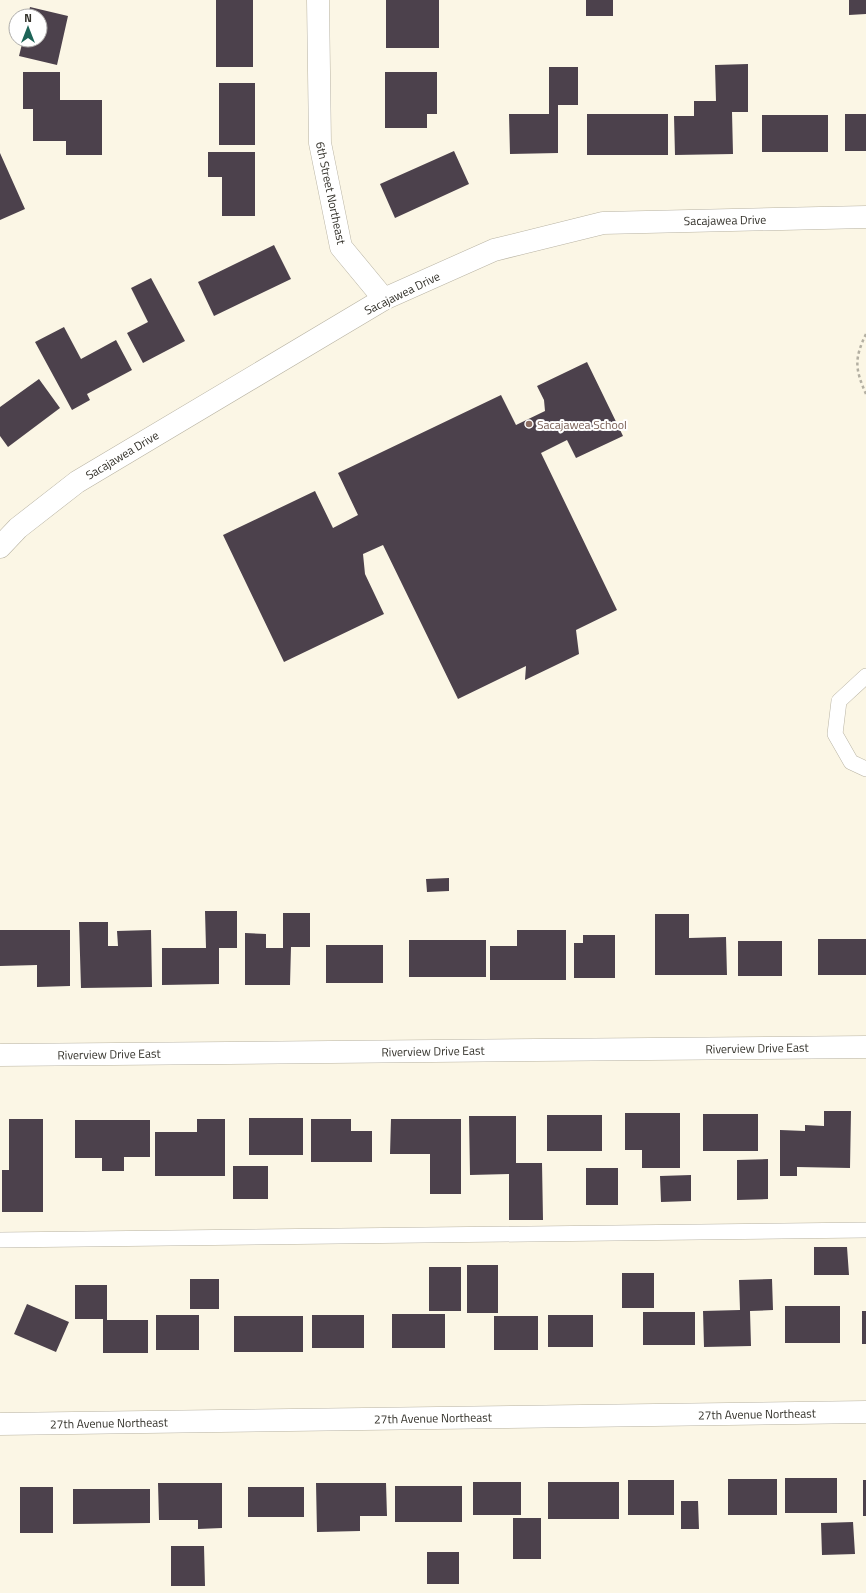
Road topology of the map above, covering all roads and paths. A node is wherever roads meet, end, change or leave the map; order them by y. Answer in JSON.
{"nodes":[{"id":1,"x":318,"y":0,"type":"edge"},
{"id":2,"x":866,"y":217,"type":"edge"},
{"id":3,"x":384,"y":299,"type":"junction"},
{"id":4,"x":866,"y":334,"type":"edge"},
{"id":5,"x":866,"y":394,"type":"edge"},
{"id":6,"x":0,"y":547,"type":"edge"},
{"id":7,"x":866,"y":676,"type":"edge"},
{"id":8,"x":866,"y":769,"type":"edge"},
{"id":9,"x":866,"y":1047,"type":"edge"},
{"id":10,"x":0,"y":1055,"type":"edge"},
{"id":11,"x":866,"y":1230,"type":"edge"},
{"id":12,"x":0,"y":1240,"type":"edge"},
{"id":13,"x":866,"y":1412,"type":"edge"},
{"id":14,"x":0,"y":1424,"type":"edge"}],
"edges":[{"from":1,"to":3,"type":"street","name":"6th Street Northeast"},
{"from":2,"to":3,"type":"street","name":"Sacajawea Drive"},
{"from":3,"to":6,"type":"street","name":"Sacajawea Drive"},
{"from":4,"to":5,"type":"path"},
{"from":7,"to":8,"type":"lane"},
{"from":9,"to":10,"type":"street","name":"Riverview Drive East"},
{"from":11,"to":12,"type":"lane"},
{"from":13,"to":14,"type":"street","name":"27th Avenue Northeast"}]}
